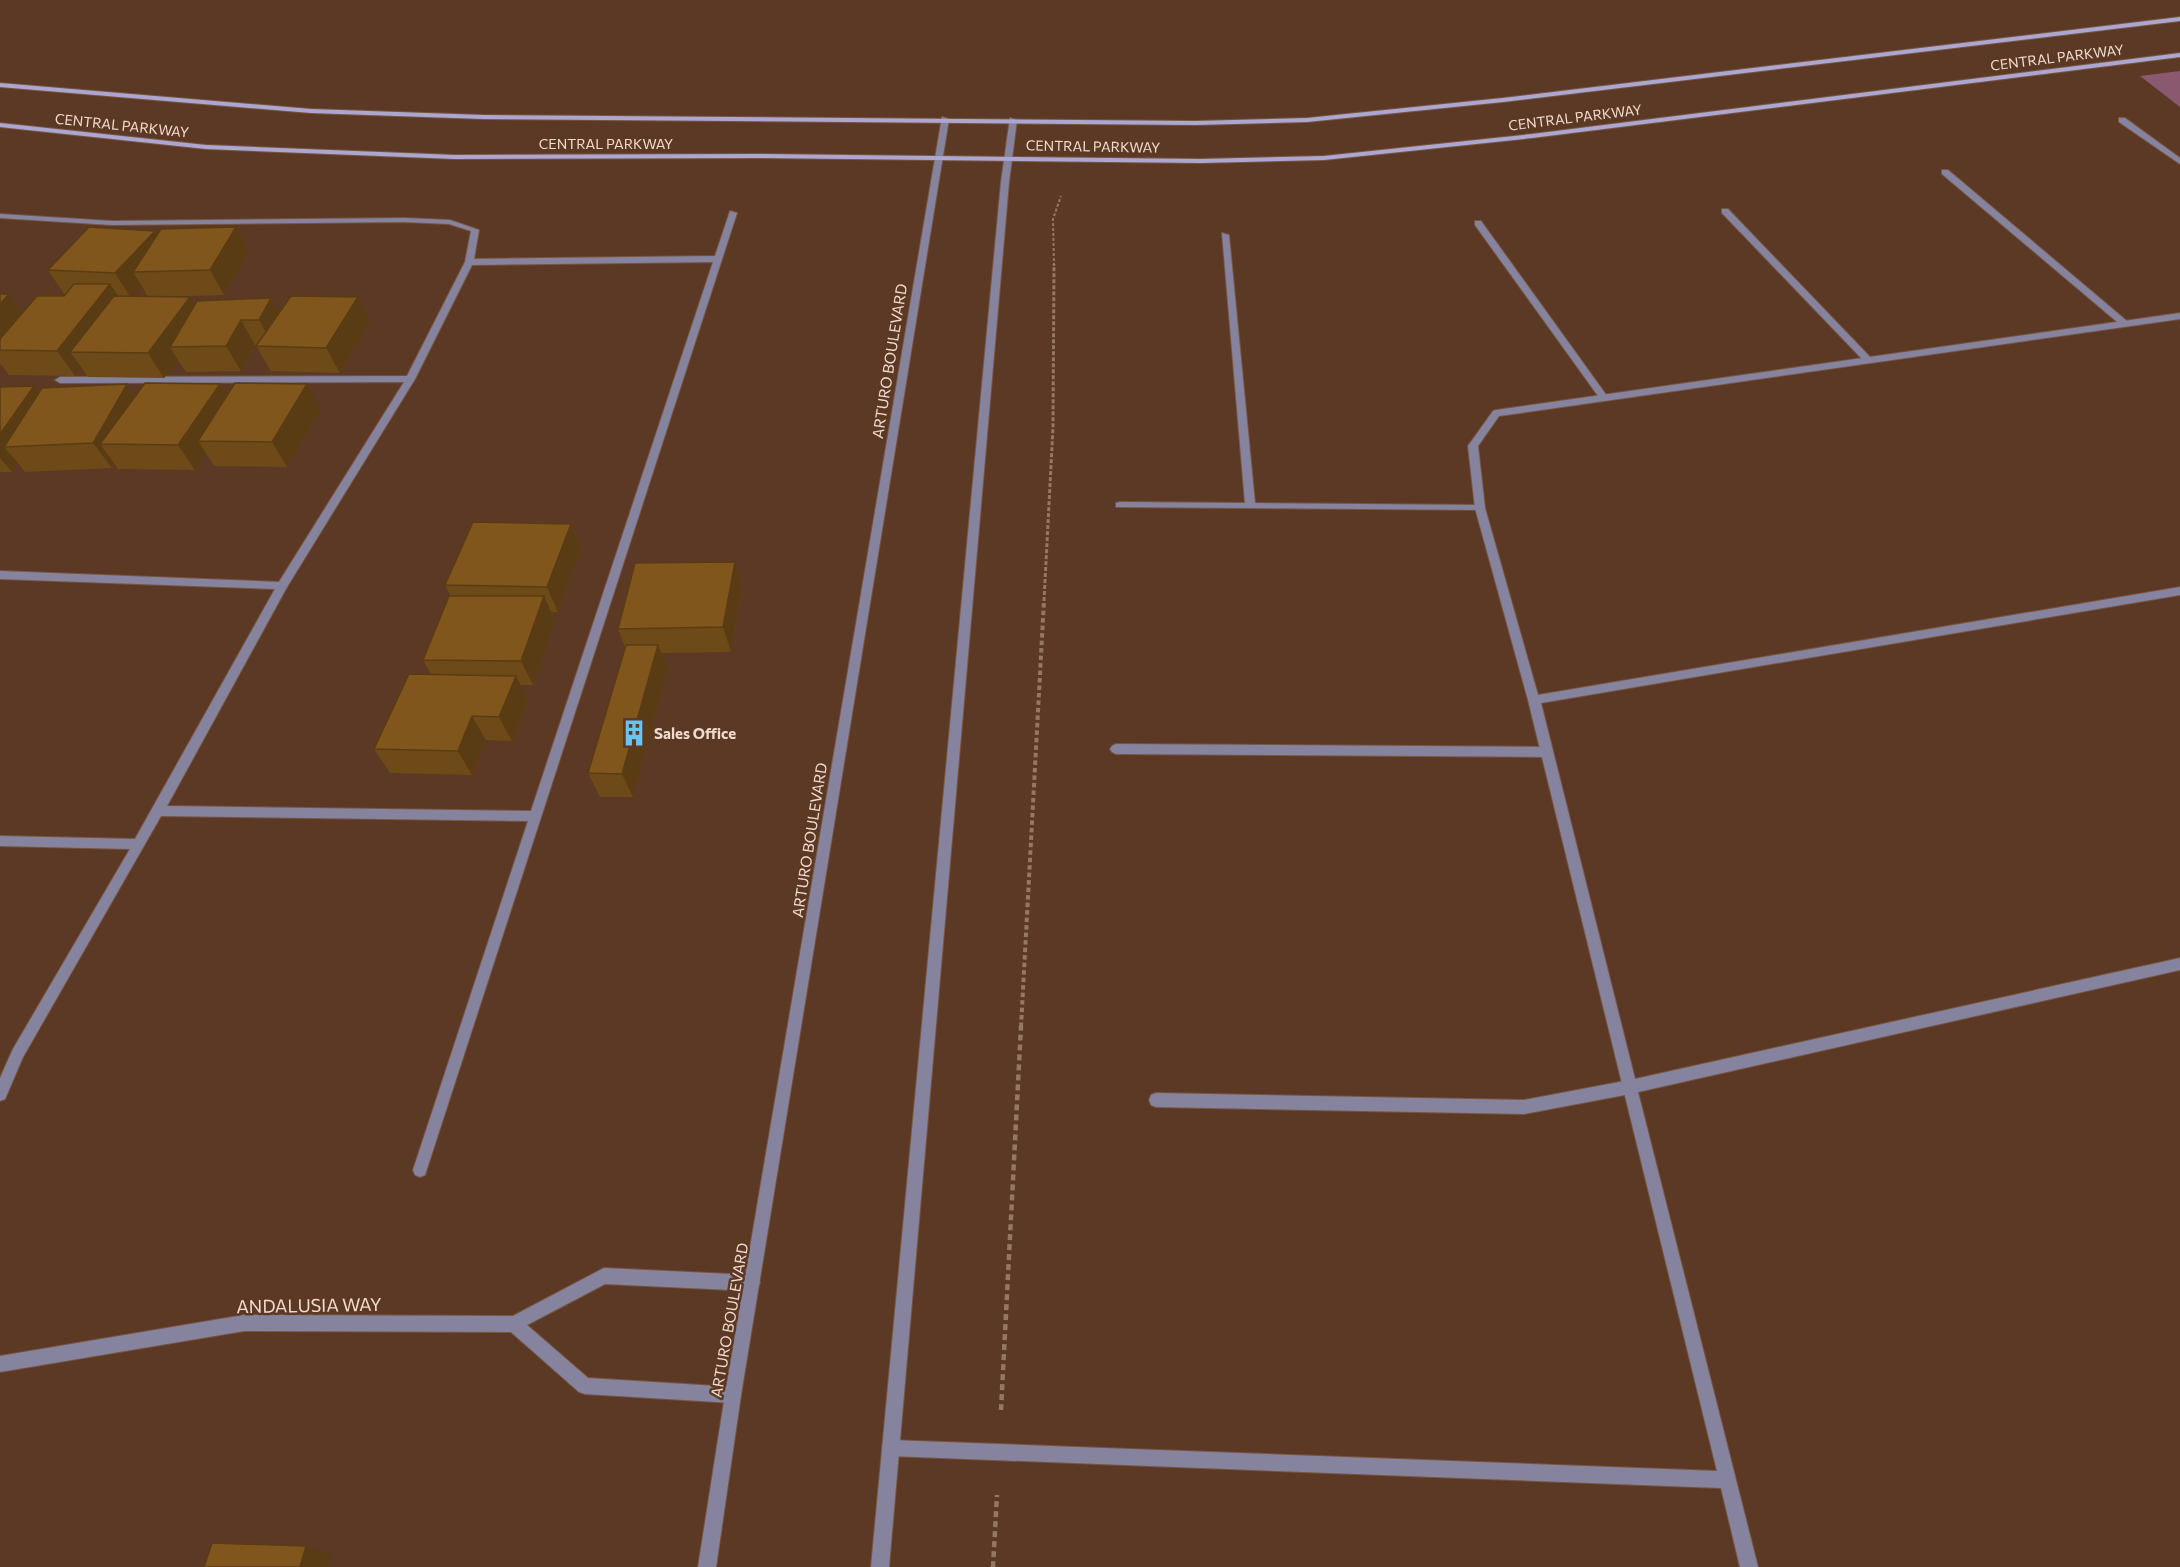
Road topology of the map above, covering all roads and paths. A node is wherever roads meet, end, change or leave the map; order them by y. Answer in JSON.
{"nodes":[{"id":1,"x":2180,"y":19,"type":"edge"},
{"id":2,"x":2180,"y":55,"type":"edge"},
{"id":3,"x":0,"y":85,"type":"edge"},
{"id":4,"x":945,"y":119,"type":"junction"},
{"id":5,"x":1013,"y":120,"type":"junction"},
{"id":6,"x":2122,"y":120,"type":"dead end"},
{"id":7,"x":0,"y":125,"type":"edge"},
{"id":8,"x":939,"y":159,"type":"junction"},
{"id":9,"x":1007,"y":159,"type":"junction"},
{"id":10,"x":2180,"y":162,"type":"edge"},
{"id":11,"x":1945,"y":172,"type":"dead end"},
{"id":12,"x":1063,"y":189,"type":"dead end"},
{"id":13,"x":1725,"y":211,"type":"dead end"},
{"id":14,"x":733,"y":213,"type":"dead end"},
{"id":15,"x":0,"y":216,"type":"edge"},
{"id":16,"x":1478,"y":223,"type":"dead end"},
{"id":17,"x":1225,"y":235,"type":"dead end"},
{"id":18,"x":717,"y":259,"type":"junction"},
{"id":19,"x":469,"y":262,"type":"junction"},
{"id":20,"x":2180,"y":316,"type":"edge"},
{"id":21,"x":2126,"y":324,"type":"junction"},
{"id":22,"x":1868,"y":360,"type":"junction"},
{"id":23,"x":410,"y":379,"type":"junction"},
{"id":24,"x":60,"y":380,"type":"edge"},
{"id":25,"x":1604,"y":398,"type":"junction"},
{"id":26,"x":1120,"y":504,"type":"dead end"},
{"id":27,"x":1250,"y":506,"type":"junction"},
{"id":28,"x":1480,"y":508,"type":"junction"},
{"id":29,"x":0,"y":575,"type":"edge"},
{"id":30,"x":282,"y":586,"type":"junction"},
{"id":31,"x":2180,"y":591,"type":"edge"},
{"id":32,"x":1534,"y":700,"type":"junction"},
{"id":33,"x":1116,"y":749,"type":"dead end"},
{"id":34,"x":1546,"y":753,"type":"junction"},
{"id":35,"x":158,"y":811,"type":"junction"},
{"id":36,"x":535,"y":816,"type":"junction"},
{"id":37,"x":0,"y":841,"type":"edge"},
{"id":38,"x":139,"y":844,"type":"junction"},
{"id":39,"x":2180,"y":964,"type":"edge"},
{"id":40,"x":1630,"y":1087,"type":"junction"},
{"id":41,"x":0,"y":1094,"type":"edge"},
{"id":42,"x":1156,"y":1100,"type":"dead end"},
{"id":43,"x":420,"y":1170,"type":"dead end"},
{"id":44,"x":752,"y":1283,"type":"junction"},
{"id":45,"x":514,"y":1324,"type":"junction"},
{"id":46,"x":0,"y":1364,"type":"edge"},
{"id":47,"x":733,"y":1395,"type":"junction"},
{"id":48,"x":890,"y":1448,"type":"junction"},
{"id":49,"x":999,"y":1451,"type":"junction"},
{"id":50,"x":1726,"y":1480,"type":"junction"},
{"id":51,"x":707,"y":1567,"type":"edge"},
{"id":52,"x":880,"y":1567,"type":"edge"},
{"id":53,"x":993,"y":1567,"type":"edge"},
{"id":54,"x":1749,"y":1567,"type":"edge"}],
"edges":[{"from":1,"to":5,"type":"main road","name":"CENTRAL PARKWAY"},
{"from":2,"to":9,"type":"main road","name":"CENTRAL PARKWAY"},
{"from":3,"to":4,"type":"main road","name":"CENTRAL PARKWAY"},
{"from":4,"to":5,"type":"main road","name":"CENTRAL PARKWAY"},
{"from":4,"to":8,"type":"street","name":"ARTURO BOULEVARD"},
{"from":5,"to":9,"type":"street"},
{"from":6,"to":10,"type":"street"},
{"from":7,"to":8,"type":"main road","name":"CENTRAL PARKWAY"},
{"from":8,"to":9,"type":"main road","name":"CENTRAL PARKWAY"},
{"from":8,"to":44,"type":"street","name":"ARTURO BOULEVARD"},
{"from":9,"to":48,"type":"street"},
{"from":11,"to":21,"type":"street"},
{"from":12,"to":49,"type":"path"},
{"from":13,"to":22,"type":"street"},
{"from":14,"to":18,"type":"street"},
{"from":15,"to":19,"type":"street"},
{"from":16,"to":25,"type":"street"},
{"from":17,"to":27,"type":"street"},
{"from":18,"to":19,"type":"street"},
{"from":18,"to":36,"type":"street"},
{"from":19,"to":23,"type":"street"},
{"from":20,"to":21,"type":"street"},
{"from":21,"to":22,"type":"street"},
{"from":22,"to":25,"type":"street"},
{"from":23,"to":24,"type":"street"},
{"from":23,"to":30,"type":"street"},
{"from":25,"to":28,"type":"street"},
{"from":26,"to":27,"type":"street"},
{"from":27,"to":28,"type":"street"},
{"from":28,"to":32,"type":"street"},
{"from":29,"to":30,"type":"street"},
{"from":30,"to":35,"type":"street"},
{"from":31,"to":32,"type":"street"},
{"from":32,"to":34,"type":"street"},
{"from":33,"to":34,"type":"street"},
{"from":34,"to":40,"type":"street"},
{"from":35,"to":36,"type":"street"},
{"from":35,"to":38,"type":"street"},
{"from":36,"to":43,"type":"street"},
{"from":37,"to":38,"type":"street"},
{"from":38,"to":41,"type":"street"},
{"from":39,"to":40,"type":"street"},
{"from":40,"to":42,"type":"street"},
{"from":40,"to":50,"type":"street"},
{"from":44,"to":45,"type":"street","name":"ANDALUSIA WAY"},
{"from":44,"to":47,"type":"street","name":"ARTURO BOULEVARD"},
{"from":45,"to":46,"type":"street","name":"ANDALUSIA WAY"},
{"from":45,"to":47,"type":"street"},
{"from":47,"to":51,"type":"street","name":"ARTURO BOULEVARD"},
{"from":48,"to":49,"type":"street"},
{"from":48,"to":52,"type":"street"},
{"from":49,"to":50,"type":"street"},
{"from":49,"to":53,"type":"path"},
{"from":50,"to":54,"type":"street"}]}
